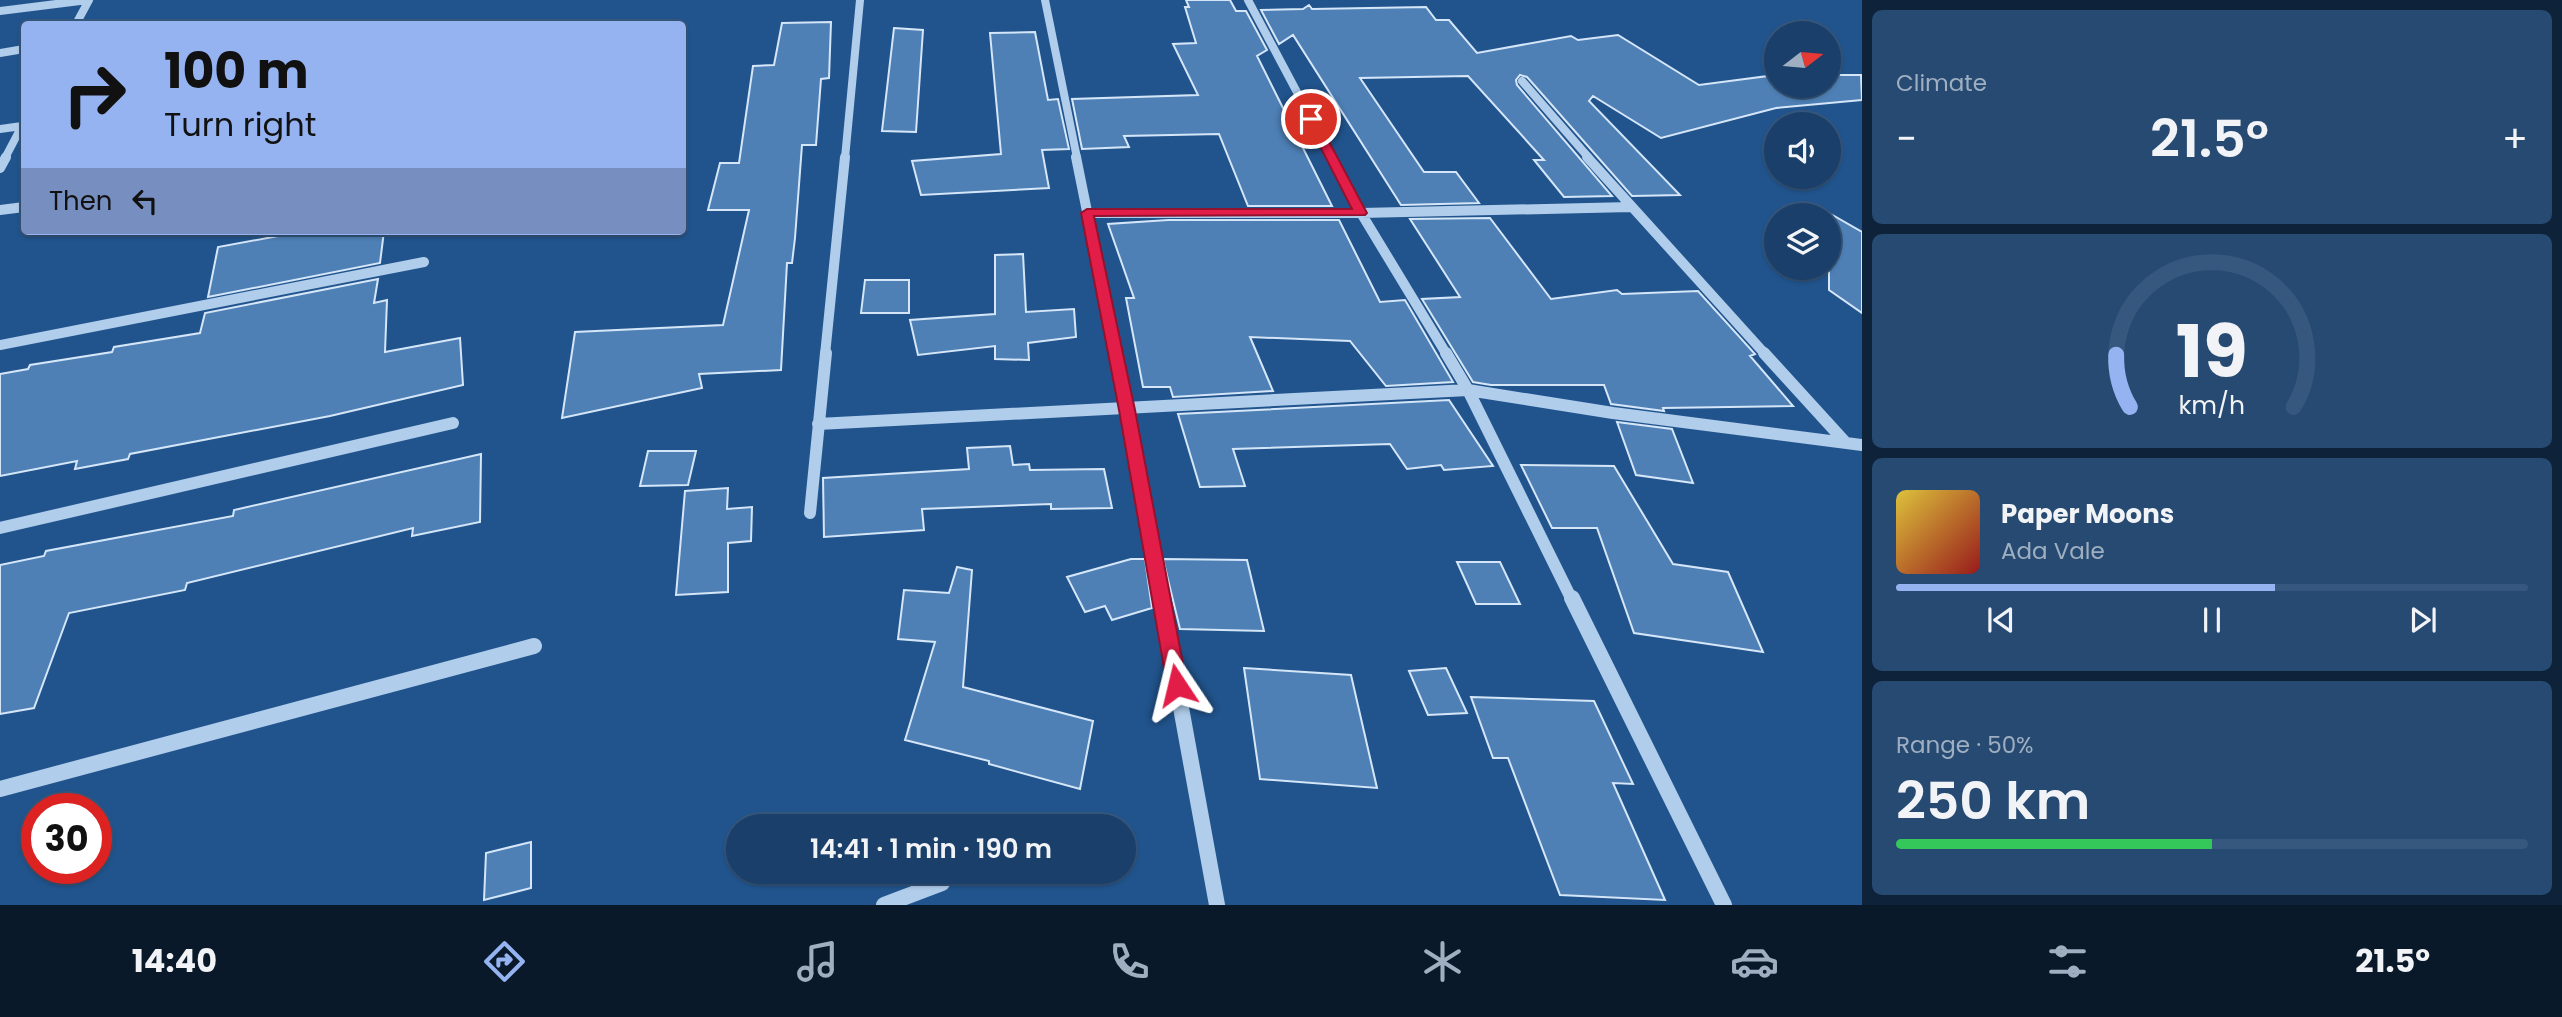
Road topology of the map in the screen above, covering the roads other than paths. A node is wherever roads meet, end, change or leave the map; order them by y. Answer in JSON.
{"nodes":[{"id":1,"x":88,"y":0,"type":"edge"},
{"id":2,"x":860,"y":0,"type":"edge"},
{"id":3,"x":1045,"y":0,"type":"edge"},
{"id":4,"x":1248,"y":0,"type":"edge"},
{"id":5,"x":0,"y":11,"type":"edge"},
{"id":6,"x":78,"y":21,"type":"edge"},
{"id":7,"x":21,"y":50,"type":"edge"},
{"id":8,"x":0,"y":53,"type":"edge"},
{"id":9,"x":1522,"y":81,"type":"dead end"},
{"id":10,"x":21,"y":124,"type":"edge"},
{"id":11,"x":21,"y":128,"type":"edge"},
{"id":12,"x":0,"y":129,"type":"edge"},
{"id":13,"x":0,"y":168,"type":"edge"},
{"id":14,"x":1631,"y":207,"type":"junction"},
{"id":15,"x":21,"y":208,"type":"edge"},
{"id":16,"x":0,"y":211,"type":"edge"},
{"id":17,"x":1087,"y":213,"type":"junction"},
{"id":18,"x":1361,"y":213,"type":"junction"},
{"id":19,"x":424,"y":262,"type":"dead end"},
{"id":20,"x":0,"y":345,"type":"edge"},
{"id":21,"x":1468,"y":390,"type":"junction"},
{"id":22,"x":1127,"y":410,"type":"junction"},
{"id":23,"x":453,"y":423,"type":"dead end"},
{"id":24,"x":818,"y":424,"type":"junction"},
{"id":25,"x":1846,"y":443,"type":"junction"},
{"id":26,"x":1862,"y":445,"type":"edge"},
{"id":27,"x":810,"y":513,"type":"dead end"},
{"id":28,"x":0,"y":528,"type":"edge"},
{"id":29,"x":534,"y":646,"type":"dead end"},
{"id":30,"x":0,"y":789,"type":"edge"},
{"id":31,"x":939,"y":884,"type":"edge"},
{"id":32,"x":884,"y":905,"type":"edge"},
{"id":33,"x":1217,"y":905,"type":"edge"},
{"id":34,"x":1724,"y":905,"type":"edge"}],
"edges":[{"from":1,"to":5,"type":"street"},
{"from":1,"to":6,"type":"street"},
{"from":2,"to":24,"type":"street"},
{"from":3,"to":17,"type":"street"},
{"from":4,"to":18,"type":"street"},
{"from":7,"to":8,"type":"street"},
{"from":9,"to":14,"type":"street"},
{"from":10,"to":12,"type":"street"},
{"from":11,"to":13,"type":"street"},
{"from":14,"to":18,"type":"street"},
{"from":14,"to":25,"type":"street"},
{"from":15,"to":16,"type":"street"},
{"from":17,"to":18,"type":"street"},
{"from":17,"to":22,"type":"street"},
{"from":18,"to":21,"type":"street"},
{"from":19,"to":20,"type":"street"},
{"from":21,"to":22,"type":"street"},
{"from":21,"to":25,"type":"street"},
{"from":21,"to":34,"type":"street"},
{"from":22,"to":24,"type":"street"},
{"from":22,"to":33,"type":"street"},
{"from":23,"to":28,"type":"street"},
{"from":24,"to":27,"type":"street"},
{"from":25,"to":26,"type":"street"},
{"from":29,"to":30,"type":"street"},
{"from":31,"to":32,"type":"street"}]}
